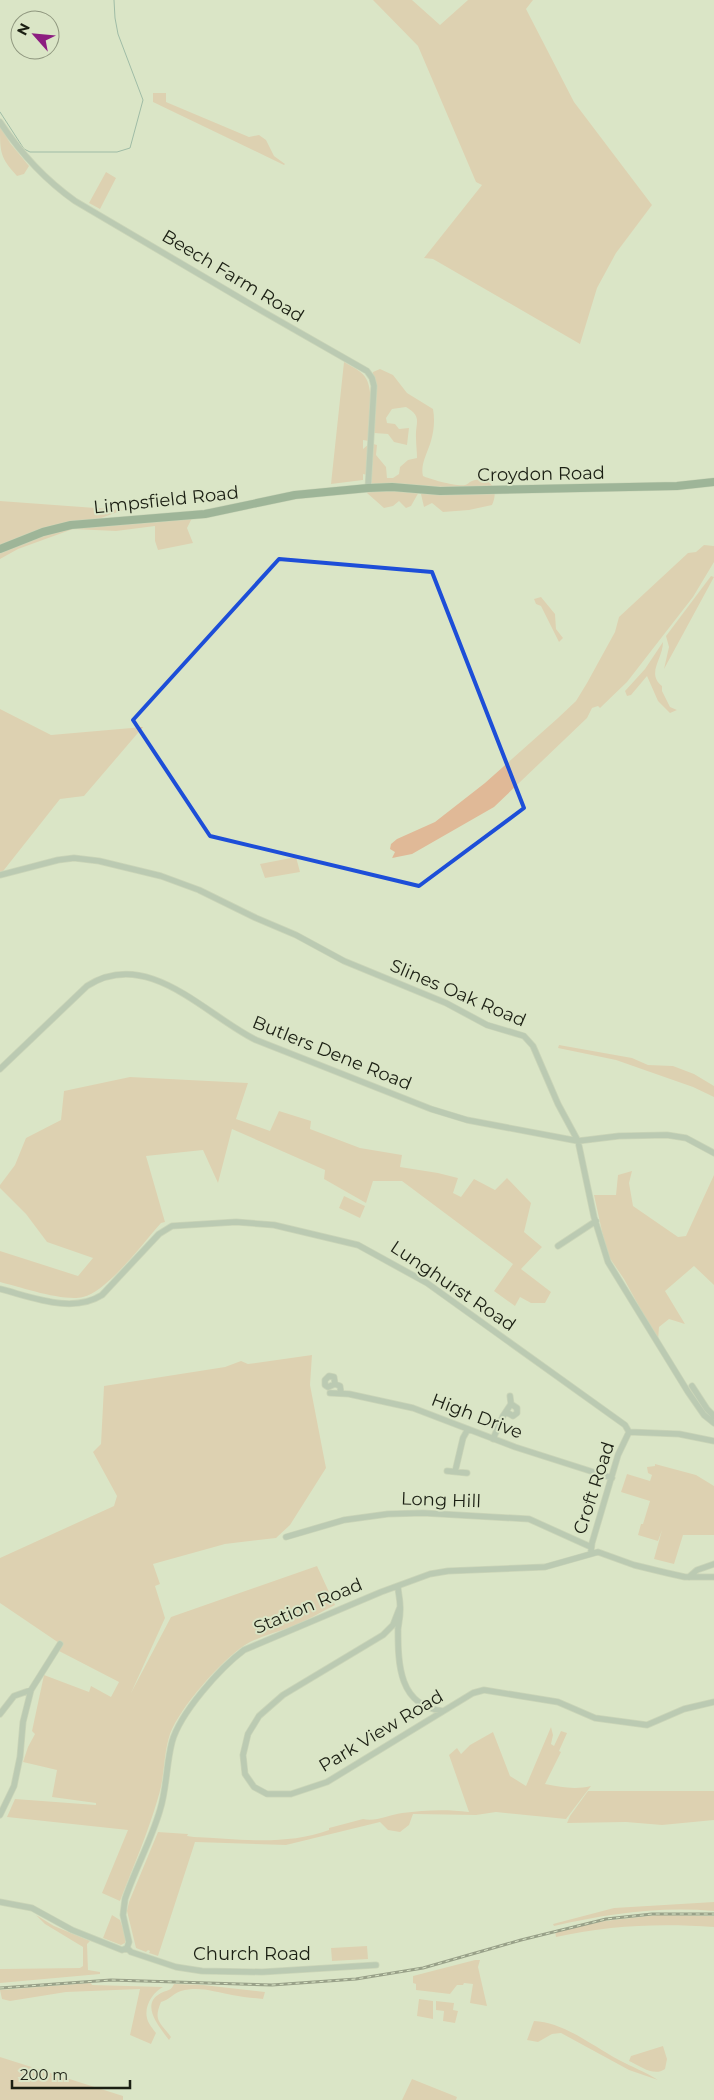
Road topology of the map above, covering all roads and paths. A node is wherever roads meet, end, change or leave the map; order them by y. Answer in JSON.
{"nodes":[{"id":1,"x":0,"y":122,"type":"edge"},
{"id":2,"x":714,"y":482,"type":"edge"},
{"id":3,"x":368,"y":488,"type":"junction"},
{"id":4,"x":0,"y":549,"type":"edge"},
{"id":5,"x":0,"y":875,"type":"edge"},
{"id":6,"x":0,"y":1069,"type":"edge"},
{"id":7,"x":578,"y":1141,"type":"junction"},
{"id":8,"x":714,"y":1153,"type":"edge"},
{"id":9,"x":596,"y":1221,"type":"junction"},
{"id":10,"x":558,"y":1246,"type":"dead end"},
{"id":11,"x":0,"y":1289,"type":"edge"},
{"id":12,"x":335,"y":1384,"type":"dead end"},
{"id":13,"x":692,"y":1386,"type":"dead end"},
{"id":14,"x":330,"y":1393,"type":"dead end"},
{"id":15,"x":341,"y":1393,"type":"junction"},
{"id":16,"x":510,"y":1396,"type":"dead end"},
{"id":17,"x":511,"y":1404,"type":"junction"},
{"id":18,"x":506,"y":1412,"type":"junction"},
{"id":19,"x":714,"y":1416,"type":"edge"},
{"id":20,"x":714,"y":1423,"type":"edge"},
{"id":21,"x":468,"y":1429,"type":"junction"},
{"id":22,"x":629,"y":1432,"type":"junction"},
{"id":23,"x":493,"y":1439,"type":"junction"},
{"id":24,"x":714,"y":1441,"type":"edge"},
{"id":25,"x":447,"y":1471,"type":"dead end"},
{"id":26,"x":455,"y":1472,"type":"junction"},
{"id":27,"x":467,"y":1473,"type":"dead end"},
{"id":28,"x":612,"y":1478,"type":"junction"},
{"id":29,"x":286,"y":1537,"type":"dead end"},
{"id":30,"x":591,"y":1550,"type":"junction"},
{"id":31,"x":714,"y":1564,"type":"edge"},
{"id":32,"x":689,"y":1577,"type":"junction"},
{"id":33,"x":714,"y":1577,"type":"edge"},
{"id":34,"x":398,"y":1586,"type":"junction"},
{"id":35,"x":400,"y":1607,"type":"junction"},
{"id":36,"x":60,"y":1644,"type":"dead end"},
{"id":37,"x":31,"y":1690,"type":"junction"},
{"id":38,"x":714,"y":1702,"type":"edge"},
{"id":39,"x":443,"y":1711,"type":"junction"},
{"id":40,"x":0,"y":1714,"type":"edge"},
{"id":41,"x":0,"y":1815,"type":"edge"},
{"id":42,"x":0,"y":1902,"type":"edge"},
{"id":43,"x":129,"y":1950,"type":"junction"},
{"id":44,"x":376,"y":1965,"type":"dead end"}],
"edges":[{"from":1,"to":3,"type":"street","name":"Beech Farm Road"},
{"from":2,"to":3,"type":"main road","name":"Croydon Road"},
{"from":3,"to":4,"type":"main road","name":"Limpsfield Road"},
{"from":5,"to":7,"type":"street","name":"Slines Oak Road"},
{"from":6,"to":7,"type":"street","name":"Butlers Dene Road"},
{"from":7,"to":8,"type":"street","name":"Butlers Dene Road"},
{"from":7,"to":9,"type":"street","name":"Slines Oak Road"},
{"from":9,"to":10,"type":"street"},
{"from":9,"to":20,"type":"street","name":"Slines Oak Road"},
{"from":11,"to":22,"type":"street","name":"Lunghurst Road"},
{"from":12,"to":15,"type":"street"},
{"from":13,"to":19,"type":"street"},
{"from":14,"to":15,"type":"street","name":"High Drive"},
{"from":15,"to":21,"type":"street","name":"High Drive"},
{"from":16,"to":17,"type":"street"},
{"from":17,"to":18,"type":"street"},
{"from":17,"to":18,"type":"street"},
{"from":18,"to":23,"type":"street"},
{"from":21,"to":23,"type":"street","name":"High Drive"},
{"from":21,"to":26,"type":"street"},
{"from":22,"to":24,"type":"street"},
{"from":22,"to":28,"type":"street","name":"Croft Road"},
{"from":23,"to":28,"type":"street","name":"High Drive"},
{"from":25,"to":26,"type":"street"},
{"from":26,"to":27,"type":"street"},
{"from":28,"to":30,"type":"street","name":"Croft Road"},
{"from":29,"to":30,"type":"street","name":"Long Hill"},
{"from":30,"to":32,"type":"street","name":"Station Road"},
{"from":30,"to":34,"type":"street","name":"Station Road"},
{"from":31,"to":32,"type":"street"},
{"from":32,"to":33,"type":"street","name":"Station Road"},
{"from":34,"to":35,"type":"street"},
{"from":34,"to":43,"type":"street","name":"Station Road"},
{"from":35,"to":39,"type":"street"},
{"from":35,"to":39,"type":"street","name":"Park View Road"},
{"from":36,"to":37,"type":"street"},
{"from":37,"to":40,"type":"street"},
{"from":37,"to":41,"type":"street"},
{"from":38,"to":39,"type":"street","name":"Park View Road"},
{"from":42,"to":43,"type":"street","name":"Church Road"},
{"from":43,"to":44,"type":"street","name":"Church Road"}]}
